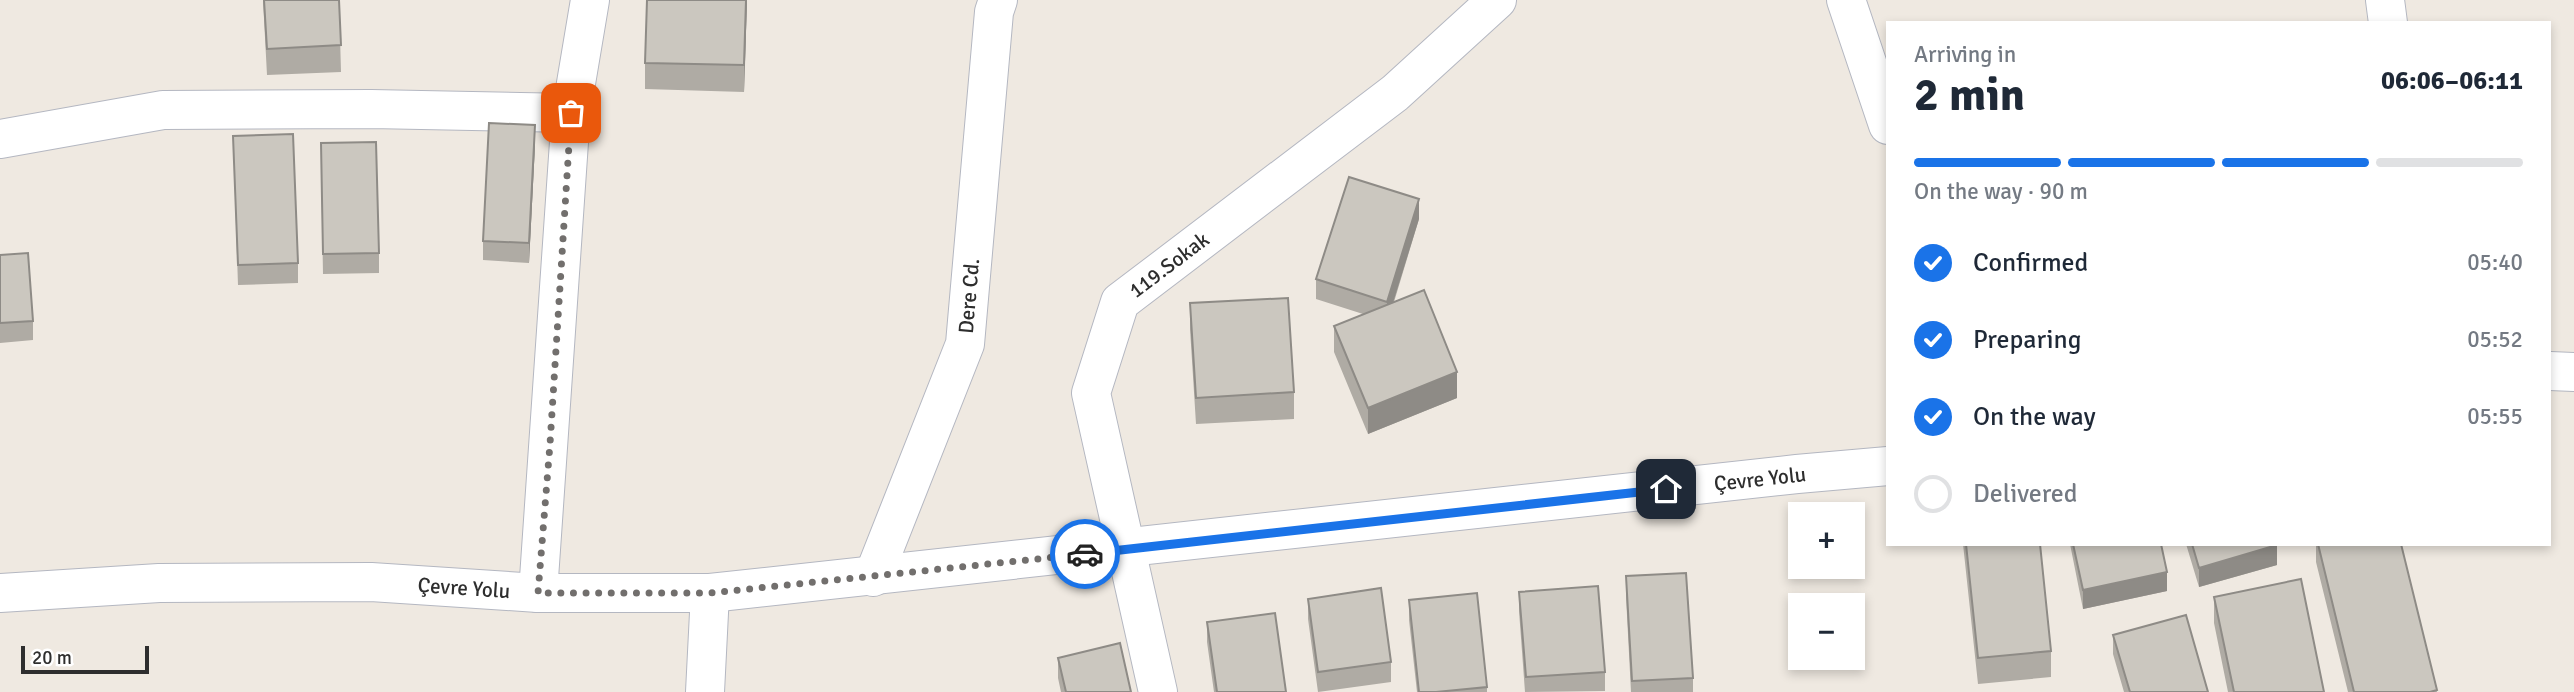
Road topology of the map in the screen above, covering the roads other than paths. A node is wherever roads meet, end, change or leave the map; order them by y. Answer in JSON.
{"nodes":[{"id":1,"x":590,"y":0,"type":"edge"},
{"id":2,"x":998,"y":0,"type":"edge"},
{"id":3,"x":1497,"y":0,"type":"edge"},
{"id":4,"x":1846,"y":0,"type":"edge"},
{"id":5,"x":2385,"y":0,"type":"edge"},
{"id":6,"x":2388,"y":21,"type":"edge"},
{"id":7,"x":571,"y":113,"type":"junction"},
{"id":8,"x":1886,"y":119,"type":"edge"},
{"id":9,"x":0,"y":139,"type":"edge"},
{"id":10,"x":2551,"y":371,"type":"edge"},
{"id":11,"x":2574,"y":372,"type":"edge"},
{"id":12,"x":1886,"y":466,"type":"edge"},
{"id":13,"x":1127,"y":549,"type":"junction"},
{"id":14,"x":873,"y":577,"type":"junction"},
{"id":15,"x":0,"y":593,"type":"edge"},
{"id":16,"x":538,"y":593,"type":"junction"},
{"id":17,"x":710,"y":593,"type":"junction"},
{"id":18,"x":705,"y":692,"type":"edge"},
{"id":19,"x":1157,"y":692,"type":"edge"}],
"edges":[{"from":1,"to":7,"type":"street"},
{"from":2,"to":14,"type":"street","name":"Dere Cd."},
{"from":3,"to":13,"type":"street","name":"119.Sokak"},
{"from":4,"to":8,"type":"street"},
{"from":5,"to":6,"type":"street"},
{"from":7,"to":9,"type":"street"},
{"from":7,"to":16,"type":"street"},
{"from":10,"to":11,"type":"street"},
{"from":12,"to":13,"type":"street","name":"Çevre Yolu"},
{"from":13,"to":14,"type":"street","name":"Çevre Yolu"},
{"from":13,"to":19,"type":"street","name":"119.Sokak"},
{"from":14,"to":17,"type":"street","name":"Çevre Yolu"},
{"from":15,"to":16,"type":"street","name":"Çevre Yolu"},
{"from":16,"to":17,"type":"street","name":"Çevre Yolu"},
{"from":17,"to":18,"type":"street"}]}
